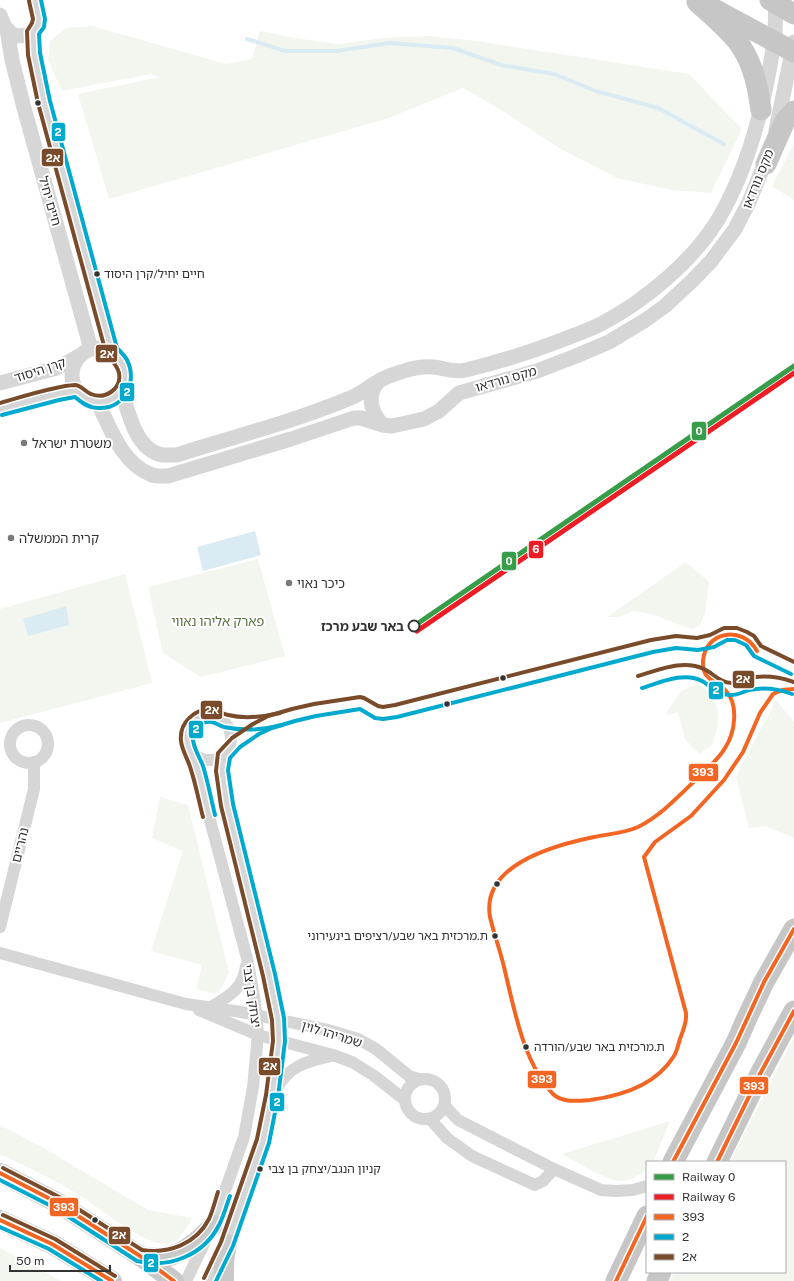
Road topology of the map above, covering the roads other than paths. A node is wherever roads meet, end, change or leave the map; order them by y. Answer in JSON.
{"nodes":[{"id":1,"x":35,"y":0,"type":"edge"},
{"id":2,"x":695,"y":1,"type":"edge"},
{"id":3,"x":774,"y":1,"type":"edge"},
{"id":4,"x":0,"y":14,"type":"edge"},
{"id":5,"x":794,"y":14,"type":"edge"},
{"id":6,"x":7,"y":29,"type":"junction"},
{"id":7,"x":33,"y":32,"type":"junction"},
{"id":8,"x":789,"y":46,"type":"edge"},
{"id":9,"x":760,"y":110,"type":"junction"},
{"id":10,"x":794,"y":111,"type":"edge"},
{"id":11,"x":766,"y":164,"type":"junction"},
{"id":12,"x":112,"y":351,"type":"junction"},
{"id":13,"x":85,"y":352,"type":"junction"},
{"id":14,"x":461,"y":371,"type":"junction"},
{"id":15,"x":379,"y":381,"type":"junction"},
{"id":16,"x":0,"y":383,"type":"edge"},
{"id":17,"x":466,"y":390,"type":"junction"},
{"id":18,"x":76,"y":391,"type":"junction"},
{"id":19,"x":122,"y":391,"type":"junction"},
{"id":20,"x":98,"y":403,"type":"junction"},
{"id":21,"x":0,"y":409,"type":"edge"},
{"id":22,"x":383,"y":425,"type":"junction"},
{"id":23,"x":192,"y":753,"type":"junction"},
{"id":24,"x":224,"y":755,"type":"junction"},
{"id":25,"x":34,"y":762,"type":"dead end"},
{"id":26,"x":0,"y":927,"type":"edge"},
{"id":27,"x":794,"y":929,"type":"edge"},
{"id":28,"x":0,"y":952,"type":"edge"},
{"id":29,"x":247,"y":958,"type":"junction"},
{"id":30,"x":186,"y":1004,"type":"junction"},
{"id":31,"x":211,"y":1007,"type":"junction"},
{"id":32,"x":794,"y":1011,"type":"edge"},
{"id":33,"x":257,"y":1015,"type":"junction"},
{"id":34,"x":278,"y":1019,"type":"junction"},
{"id":35,"x":258,"y":1035,"type":"junction"},
{"id":36,"x":279,"y":1041,"type":"junction"},
{"id":37,"x":333,"y":1055,"type":"junction"},
{"id":38,"x":420,"y":1079,"type":"junction"},
{"id":39,"x":272,"y":1096,"type":"junction"},
{"id":40,"x":405,"y":1100,"type":"junction"},
{"id":41,"x":444,"y":1106,"type":"junction"},
{"id":42,"x":430,"y":1119,"type":"junction"},
{"id":43,"x":674,"y":1161,"type":"edge"},
{"id":44,"x":717,"y":1161,"type":"edge"},
{"id":45,"x":554,"y":1169,"type":"junction"},
{"id":46,"x":0,"y":1173,"type":"edge"},
{"id":47,"x":646,"y":1186,"type":"edge"},
{"id":48,"x":646,"y":1218,"type":"edge"},
{"id":49,"x":0,"y":1220,"type":"edge"},
{"id":50,"x":213,"y":1225,"type":"junction"},
{"id":51,"x":227,"y":1244,"type":"junction"},
{"id":52,"x":140,"y":1256,"type":"junction"},
{"id":53,"x":112,"y":1281,"type":"edge"},
{"id":54,"x":174,"y":1281,"type":"edge"},
{"id":55,"x":186,"y":1281,"type":"edge"},
{"id":56,"x":209,"y":1281,"type":"edge"},
{"id":57,"x":224,"y":1281,"type":"edge"},
{"id":58,"x":616,"y":1281,"type":"edge"}],
"edges":[{"from":1,"to":7,"type":"street","name":"חיים יחיל"},
{"from":2,"to":8,"type":"highway"},
{"from":2,"to":9,"type":"highway"},
{"from":3,"to":5,"type":"highway"},
{"from":3,"to":8,"type":"street"},
{"from":4,"to":6,"type":"street","name":"חיים יחיל"},
{"from":6,"to":7,"type":"street"},
{"from":6,"to":13,"type":"street","name":"חיים יחיל"},
{"from":7,"to":12,"type":"street","name":"חיים יחיל"},
{"from":8,"to":9,"type":"street","name":"מקס נורדאו"},
{"from":8,"to":11,"type":"street","name":"מקס נורדאו"},
{"from":9,"to":14,"type":"street","name":"מקס נורדאו"},
{"from":10,"to":11,"type":"highway"},
{"from":11,"to":17,"type":"street","name":"מקס נורדאו"},
{"from":12,"to":13,"type":"street"},
{"from":12,"to":19,"type":"street"},
{"from":13,"to":16,"type":"street","name":"קרן היסוד"},
{"from":13,"to":18,"type":"street"},
{"from":14,"to":15,"type":"street","name":"מקס נורדאו"},
{"from":14,"to":17,"type":"street"},
{"from":15,"to":19,"type":"street","name":"מקס נורדאו"},
{"from":15,"to":22,"type":"street"},
{"from":17,"to":22,"type":"street","name":"מקס נורדאו"},
{"from":18,"to":20,"type":"street"},
{"from":18,"to":21,"type":"street","name":"קרן היסוד"},
{"from":19,"to":20,"type":"street"},
{"from":20,"to":22,"type":"street","name":"מקס נורדאו"},
{"from":23,"to":24,"type":"street"},
{"from":23,"to":24,"type":"street"},
{"from":23,"to":29,"type":"street","name":"יצחק בן צבי"},
{"from":24,"to":34,"type":"street","name":"יצחק בן צבי"},
{"from":25,"to":26,"type":"street","name":"נהריים"},
{"from":27,"to":43,"type":"highway"},
{"from":28,"to":30,"type":"street","name":"שמריהו לוין"},
{"from":29,"to":31,"type":"street"},
{"from":29,"to":33,"type":"street","name":"יצחק בן צבי"},
{"from":30,"to":31,"type":"street","name":"שמריהו לוין"},
{"from":30,"to":35,"type":"street","name":"שמריהו לוין"},
{"from":31,"to":33,"type":"street","name":"שמריהו לוין"},
{"from":32,"to":44,"type":"highway"},
{"from":33,"to":34,"type":"street","name":"שמריהו לוין"},
{"from":33,"to":35,"type":"street","name":"יצחק בן צבי"},
{"from":34,"to":36,"type":"street","name":"יצחק בן צבי"},
{"from":34,"to":38,"type":"street","name":"שמריהו לוין"},
{"from":35,"to":36,"type":"street","name":"שמריהו לוין"},
{"from":35,"to":50,"type":"street","name":"יצחק בן צבי"},
{"from":36,"to":37,"type":"street","name":"שמריהו לוין"},
{"from":36,"to":39,"type":"street","name":"יצחק בן צבי"},
{"from":37,"to":39,"type":"street"},
{"from":37,"to":40,"type":"street","name":"שמריהו לוין"},
{"from":38,"to":40,"type":"street"},
{"from":38,"to":41,"type":"street"},
{"from":39,"to":51,"type":"street","name":"יצחק בן צבי"},
{"from":40,"to":42,"type":"street"},
{"from":41,"to":42,"type":"street"},
{"from":41,"to":45,"type":"street"},
{"from":42,"to":45,"type":"street"},
{"from":45,"to":47,"type":"street"},
{"from":46,"to":52,"type":"main road"},
{"from":48,"to":58,"type":"highway"},
{"from":49,"to":53,"type":"main road"},
{"from":50,"to":52,"type":"main road"},
{"from":50,"to":55,"type":"street","name":"יצחק בן צבי"},
{"from":51,"to":56,"type":"street","name":"יצחק בן צבי"},
{"from":51,"to":57,"type":"main road"},
{"from":52,"to":54,"type":"main road"}]}
